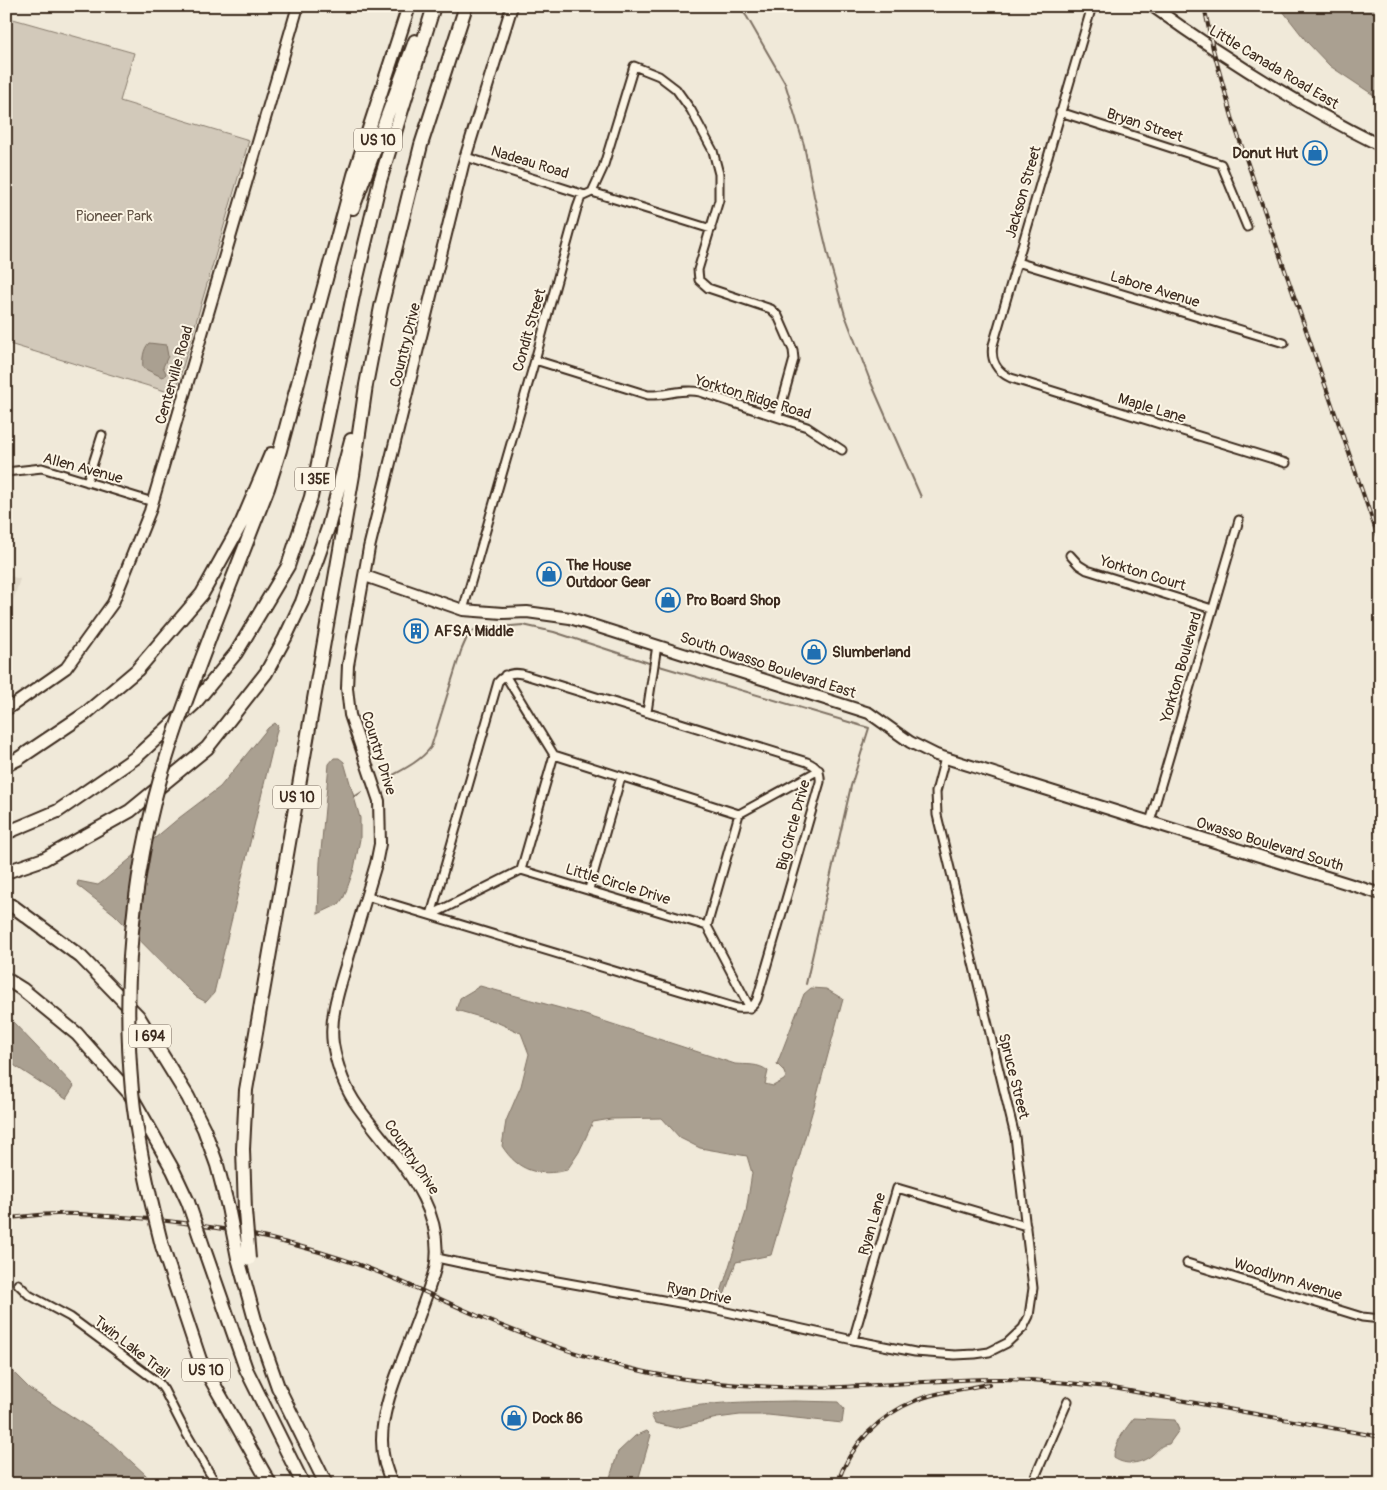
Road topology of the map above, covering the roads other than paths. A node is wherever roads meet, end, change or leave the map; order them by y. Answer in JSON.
{"nodes":[{"id":1,"x":298,"y":6,"type":"edge"},
{"id":2,"x":408,"y":6,"type":"edge"},
{"id":3,"x":428,"y":6,"type":"edge"},
{"id":4,"x":434,"y":6,"type":"edge"},
{"id":5,"x":466,"y":6,"type":"edge"},
{"id":6,"x":475,"y":6,"type":"edge"},
{"id":7,"x":512,"y":6,"type":"edge"},
{"id":8,"x":1092,"y":6,"type":"edge"},
{"id":9,"x":1152,"y":6,"type":"edge"},
{"id":10,"x":455,"y":40,"type":"junction"},
{"id":11,"x":1060,"y":112,"type":"junction"},
{"id":12,"x":1381,"y":146,"type":"edge"},
{"id":13,"x":466,"y":158,"type":"junction"},
{"id":14,"x":588,"y":193,"type":"junction"},
{"id":15,"x":1247,"y":227,"type":"dead end"},
{"id":16,"x":711,"y":229,"type":"junction"},
{"id":17,"x":1017,"y":262,"type":"junction"},
{"id":18,"x":328,"y":275,"type":"junction"},
{"id":19,"x":1284,"y":343,"type":"dead end"},
{"id":20,"x":535,"y":360,"type":"junction"},
{"id":21,"x":1011,"y":378,"type":"joint"},
{"id":22,"x":366,"y":385,"type":"junction"},
{"id":23,"x":290,"y":411,"type":"junction"},
{"id":24,"x":778,"y":417,"type":"junction"},
{"id":25,"x":102,"y":435,"type":"dead end"},
{"id":26,"x":842,"y":450,"type":"dead end"},
{"id":27,"x":1286,"y":463,"type":"dead end"},
{"id":28,"x":6,"y":472,"type":"edge"},
{"id":29,"x":87,"y":482,"type":"junction"},
{"id":30,"x":153,"y":502,"type":"junction"},
{"id":31,"x":1240,"y":520,"type":"dead end"},
{"id":32,"x":1070,"y":555,"type":"dead end"},
{"id":33,"x":364,"y":576,"type":"junction"},
{"id":34,"x":1212,"y":609,"type":"junction"},
{"id":35,"x":463,"y":610,"type":"junction"},
{"id":36,"x":657,"y":646,"type":"junction"},
{"id":37,"x":506,"y":675,"type":"junction"},
{"id":38,"x":6,"y":710,"type":"edge"},
{"id":39,"x":647,"y":712,"type":"junction"},
{"id":40,"x":554,"y":755,"type":"junction"},
{"id":41,"x":945,"y":758,"type":"junction"},
{"id":42,"x":6,"y":764,"type":"edge"},
{"id":43,"x":819,"y":770,"type":"junction"},
{"id":44,"x":621,"y":777,"type":"junction"},
{"id":45,"x":739,"y":814,"type":"junction"},
{"id":46,"x":1150,"y":822,"type":"junction"},
{"id":47,"x":6,"y":833,"type":"edge"},
{"id":48,"x":521,"y":870,"type":"junction"},
{"id":49,"x":6,"y":872,"type":"edge"},
{"id":50,"x":589,"y":889,"type":"junction"},
{"id":51,"x":1381,"y":894,"type":"edge"},
{"id":52,"x":366,"y":896,"type":"junction"},
{"id":53,"x":10,"y":905,"type":"edge"},
{"id":54,"x":431,"y":915,"type":"junction"},
{"id":55,"x":707,"y":926,"type":"junction"},
{"id":56,"x":6,"y":979,"type":"edge"},
{"id":57,"x":750,"y":1008,"type":"junction"},
{"id":58,"x":1026,"y":1226,"type":"junction"},
{"id":59,"x":244,"y":1258,"type":"junction"},
{"id":60,"x":437,"y":1258,"type":"junction"},
{"id":61,"x":1187,"y":1263,"type":"dead end"},
{"id":62,"x":18,"y":1284,"type":"dead end"},
{"id":63,"x":1381,"y":1318,"type":"edge"},
{"id":64,"x":853,"y":1340,"type":"junction"},
{"id":65,"x":955,"y":1355,"type":"joint"},
{"id":66,"x":1068,"y":1401,"type":"dead end"},
{"id":67,"x":216,"y":1484,"type":"edge"},
{"id":68,"x":270,"y":1484,"type":"edge"},
{"id":69,"x":303,"y":1484,"type":"edge"},
{"id":70,"x":326,"y":1484,"type":"edge"},
{"id":71,"x":393,"y":1484,"type":"edge"},
{"id":72,"x":1032,"y":1484,"type":"edge"}],
"edges":[{"from":1,"to":30,"type":"street","name":"Centerville Road"},
{"from":2,"to":18,"type":"highway"},
{"from":3,"to":18,"type":"highway","number":"US 10"},
{"from":4,"to":47,"type":"highway","number":"I 35E"},
{"from":5,"to":10,"type":"highway","number":"I 35E"},
{"from":6,"to":10,"type":"highway"},
{"from":7,"to":13,"type":"street","name":"Country Drive"},
{"from":8,"to":11,"type":"street","name":"Jackson Street"},
{"from":9,"to":12,"type":"street","name":"Little Canada Road East"},
{"from":10,"to":22,"type":"highway","number":"I 35E"},
{"from":11,"to":15,"type":"street","name":"Bryan Street"},
{"from":11,"to":17,"type":"street","name":"Jackson Street"},
{"from":13,"to":14,"type":"street","name":"Nadeau Road"},
{"from":13,"to":33,"type":"street","name":"Country Drive"},
{"from":14,"to":16,"type":"street","name":"Nadeau Road"},
{"from":14,"to":16,"type":"street","name":"Condit Street"},
{"from":14,"to":20,"type":"street","name":"Condit Street"},
{"from":16,"to":24,"type":"street"},
{"from":17,"to":19,"type":"street","name":"Labore Avenue"},
{"from":17,"to":21,"type":"street","name":"Jackson Street"},
{"from":18,"to":23,"type":"highway","number":"US 10"},
{"from":20,"to":24,"type":"street","name":"Yorkton Ridge Road"},
{"from":20,"to":35,"type":"street","name":"Condit Street"},
{"from":21,"to":27,"type":"street","name":"Maple Lane"},
{"from":22,"to":49,"type":"highway","number":"I 35E"},
{"from":22,"to":59,"type":"highway","number":"US 10","bridge":true},
{"from":23,"to":42,"type":"highway"},
{"from":23,"to":68,"type":"highway","number":"US 10","bridge":true},
{"from":24,"to":26,"type":"street","name":"Yorkton Ridge Road"},
{"from":25,"to":29,"type":"street"},
{"from":28,"to":29,"type":"street","name":"Allen Avenue"},
{"from":29,"to":30,"type":"street","name":"Allen Avenue"},
{"from":30,"to":38,"type":"street","name":"Centerville Road"},
{"from":31,"to":34,"type":"street","name":"Yorkton Boulevard"},
{"from":32,"to":34,"type":"street","name":"Yorkton Court"},
{"from":33,"to":35,"type":"street","name":"South Owasso Boulevard East"},
{"from":33,"to":52,"type":"street","name":"Country Drive"},
{"from":34,"to":46,"type":"street","name":"Yorkton Boulevard"},
{"from":35,"to":36,"type":"street","name":"South Owasso Boulevard East"},
{"from":36,"to":39,"type":"street"},
{"from":36,"to":41,"type":"street","name":"South Owasso Boulevard East"},
{"from":37,"to":39,"type":"street","name":"Big Circle Drive"},
{"from":37,"to":40,"type":"street"},
{"from":37,"to":54,"type":"street"},
{"from":39,"to":43,"type":"street","name":"Big Circle Drive"},
{"from":40,"to":44,"type":"street"},
{"from":40,"to":48,"type":"street"},
{"from":41,"to":46,"type":"street","name":"South Owasso Boulevard East"},
{"from":41,"to":58,"type":"street","name":"Spruce Street"},
{"from":43,"to":45,"type":"street"},
{"from":43,"to":57,"type":"street","name":"Big Circle Drive"},
{"from":44,"to":45,"type":"street"},
{"from":44,"to":50,"type":"street"},
{"from":45,"to":55,"type":"street"},
{"from":46,"to":51,"type":"street","name":"Owasso Boulevard South"},
{"from":48,"to":50,"type":"street","name":"Little Circle Drive"},
{"from":48,"to":54,"type":"street"},
{"from":50,"to":55,"type":"street","name":"Little Circle Drive"},
{"from":52,"to":54,"type":"street"},
{"from":52,"to":60,"type":"street","name":"Country Drive"},
{"from":53,"to":59,"type":"highway","number":"I 694","bridge":true},
{"from":54,"to":57,"type":"street"},
{"from":55,"to":57,"type":"street"},
{"from":56,"to":69,"type":"highway","bridge":true},
{"from":58,"to":64,"type":"street","name":"Ryan Lane"},
{"from":58,"to":65,"type":"street","name":"Spruce Street"},
{"from":59,"to":70,"type":"highway","number":"I 694"},
{"from":60,"to":64,"type":"street","name":"Ryan Drive"},
{"from":60,"to":71,"type":"street","name":"Country Drive"},
{"from":61,"to":63,"type":"street","name":"Woodlynn Avenue"},
{"from":62,"to":67,"type":"street","name":"Twin Lake Trail"},
{"from":64,"to":65,"type":"street","name":"Ryan Drive"},
{"from":66,"to":72,"type":"street"}]}
